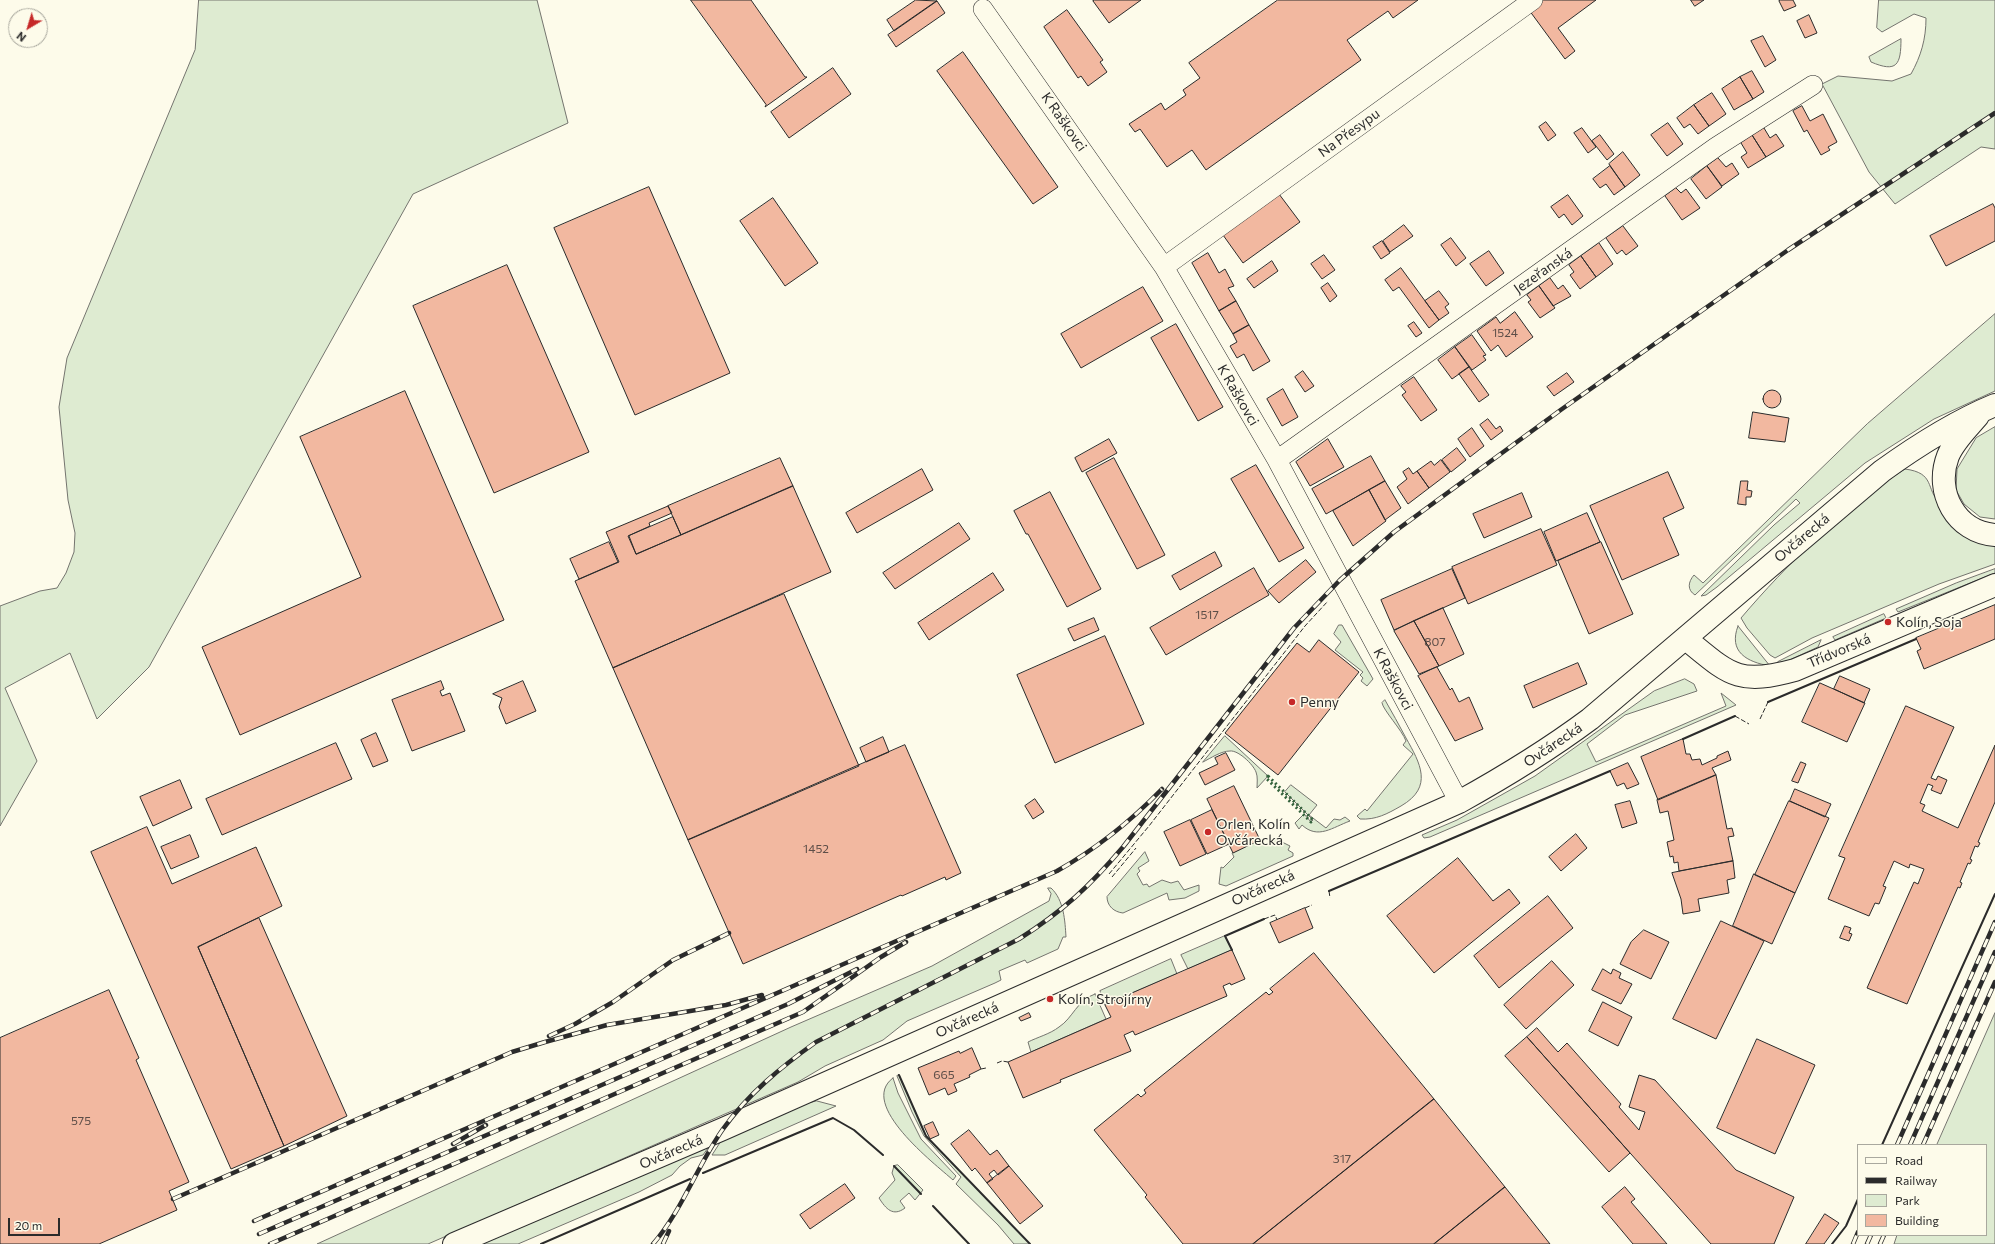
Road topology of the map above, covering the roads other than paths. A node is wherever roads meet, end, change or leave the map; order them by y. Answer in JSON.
{"nodes":[{"id":1,"x":1533,"y":0,"type":"edge"},
{"id":2,"x":983,"y":9,"type":"dead end"},
{"id":3,"x":1812,"y":85,"type":"dead end"},
{"id":4,"x":1164,"y":267,"type":"junction"},
{"id":5,"x":1989,"y":407,"type":"edge"},
{"id":6,"x":1277,"y":460,"type":"junction"},
{"id":7,"x":1995,"y":535,"type":"edge"},
{"id":8,"x":1995,"y":585,"type":"edge"},
{"id":9,"x":1686,"y":639,"type":"junction"},
{"id":10,"x":1458,"y":802,"type":"junction"},
{"id":11,"x":454,"y":1244,"type":"edge"}],
"edges":[{"from":1,"to":4,"type":"street","name":"Na Přesypu"},
{"from":2,"to":4,"type":"street","name":"K Raškovci"},
{"from":3,"to":6,"type":"street","name":"Jezeřanská"},
{"from":4,"to":6,"type":"street","name":"K Raškovci"},
{"from":5,"to":7,"type":"main road"},
{"from":5,"to":9,"type":"main road","name":"Ovčárecká"},
{"from":6,"to":10,"type":"street","name":"K Raškovci"},
{"from":8,"to":9,"type":"main road","name":"Třídvorská"},
{"from":9,"to":10,"type":"main road","name":"Ovčárecká"},
{"from":10,"to":11,"type":"main road","name":"Ovčárecká"}]}
